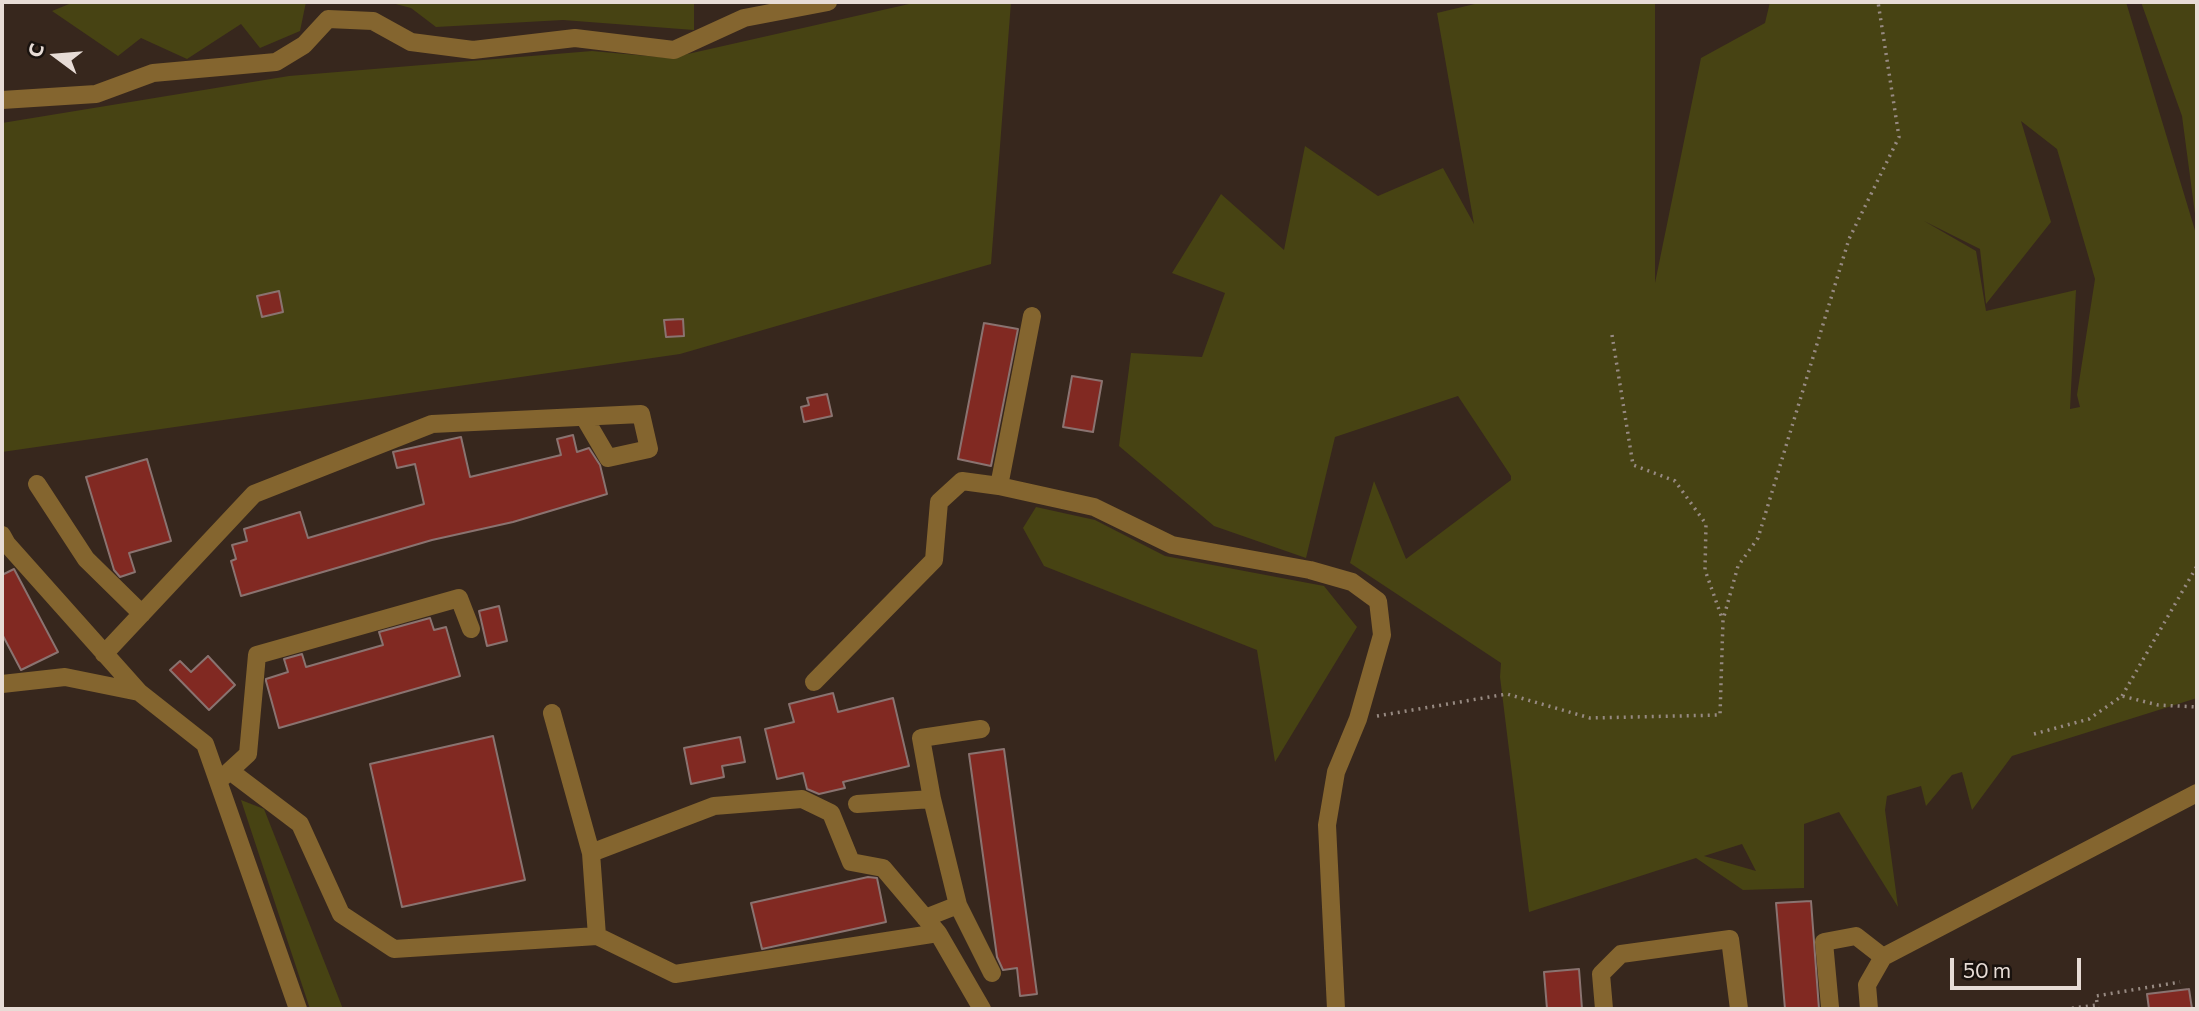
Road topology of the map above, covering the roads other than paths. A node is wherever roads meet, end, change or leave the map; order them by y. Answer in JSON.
{"nodes":[{"id":1,"x":828,"y":2,"type":"edge"},
{"id":2,"x":2,"y":100,"type":"edge"},
{"id":3,"x":1032,"y":316,"type":"dead end"},
{"id":4,"x":584,"y":417,"type":"dead end"},
{"id":5,"x":37,"y":484,"type":"dead end"},
{"id":6,"x":999,"y":486,"type":"junction"},
{"id":7,"x":3,"y":542,"type":"edge"},
{"id":8,"x":142,"y":614,"type":"junction"},
{"id":9,"x":471,"y":629,"type":"dead end"},
{"id":10,"x":104,"y":654,"type":"junction"},
{"id":11,"x":814,"y":682,"type":"dead end"},
{"id":12,"x":2,"y":684,"type":"edge"},
{"id":13,"x":139,"y":692,"type":"junction"},
{"id":14,"x":552,"y":713,"type":"dead end"},
{"id":15,"x":981,"y":729,"type":"dead end"},
{"id":16,"x":224,"y":776,"type":"junction"},
{"id":17,"x":2197,"y":793,"type":"edge"},
{"id":18,"x":932,"y":799,"type":"junction"},
{"id":19,"x":857,"y":804,"type":"dead end"},
{"id":20,"x":591,"y":853,"type":"junction"},
{"id":21,"x":958,"y":905,"type":"junction"},
{"id":22,"x":925,"y":918,"type":"junction"},
{"id":23,"x":938,"y":933,"type":"junction"},
{"id":24,"x":597,"y":936,"type":"junction"},
{"id":25,"x":1883,"y":957,"type":"junction"},
{"id":26,"x":992,"y":973,"type":"dead end"},
{"id":27,"x":1830,"y":1007,"type":"dead end"},
{"id":28,"x":298,"y":1009,"type":"edge"},
{"id":29,"x":982,"y":1009,"type":"edge"},
{"id":30,"x":1336,"y":1009,"type":"edge"},
{"id":31,"x":1604,"y":1009,"type":"edge"},
{"id":32,"x":1739,"y":1009,"type":"edge"},
{"id":33,"x":1869,"y":1009,"type":"edge"}],
"edges":[{"from":1,"to":2,"type":"lane"},
{"from":3,"to":6,"type":"lane"},
{"from":4,"to":8,"type":"lane"},
{"from":5,"to":8,"type":"lane"},
{"from":6,"to":11,"type":"lane"},
{"from":6,"to":30,"type":"lane"},
{"from":7,"to":10,"type":"lane"},
{"from":8,"to":10,"type":"lane"},
{"from":9,"to":16,"type":"lane"},
{"from":10,"to":13,"type":"lane"},
{"from":12,"to":13,"type":"lane"},
{"from":13,"to":16,"type":"lane"},
{"from":14,"to":20,"type":"lane"},
{"from":15,"to":18,"type":"lane"},
{"from":16,"to":24,"type":"lane"},
{"from":16,"to":28,"type":"lane"},
{"from":17,"to":25,"type":"lane"},
{"from":18,"to":19,"type":"lane"},
{"from":18,"to":21,"type":"lane"},
{"from":20,"to":22,"type":"lane"},
{"from":20,"to":24,"type":"lane"},
{"from":21,"to":22,"type":"lane"},
{"from":21,"to":26,"type":"lane"},
{"from":22,"to":23,"type":"lane"},
{"from":23,"to":24,"type":"lane"},
{"from":23,"to":29,"type":"lane"},
{"from":25,"to":27,"type":"lane"},
{"from":25,"to":33,"type":"lane"},
{"from":31,"to":32,"type":"lane"}]}
